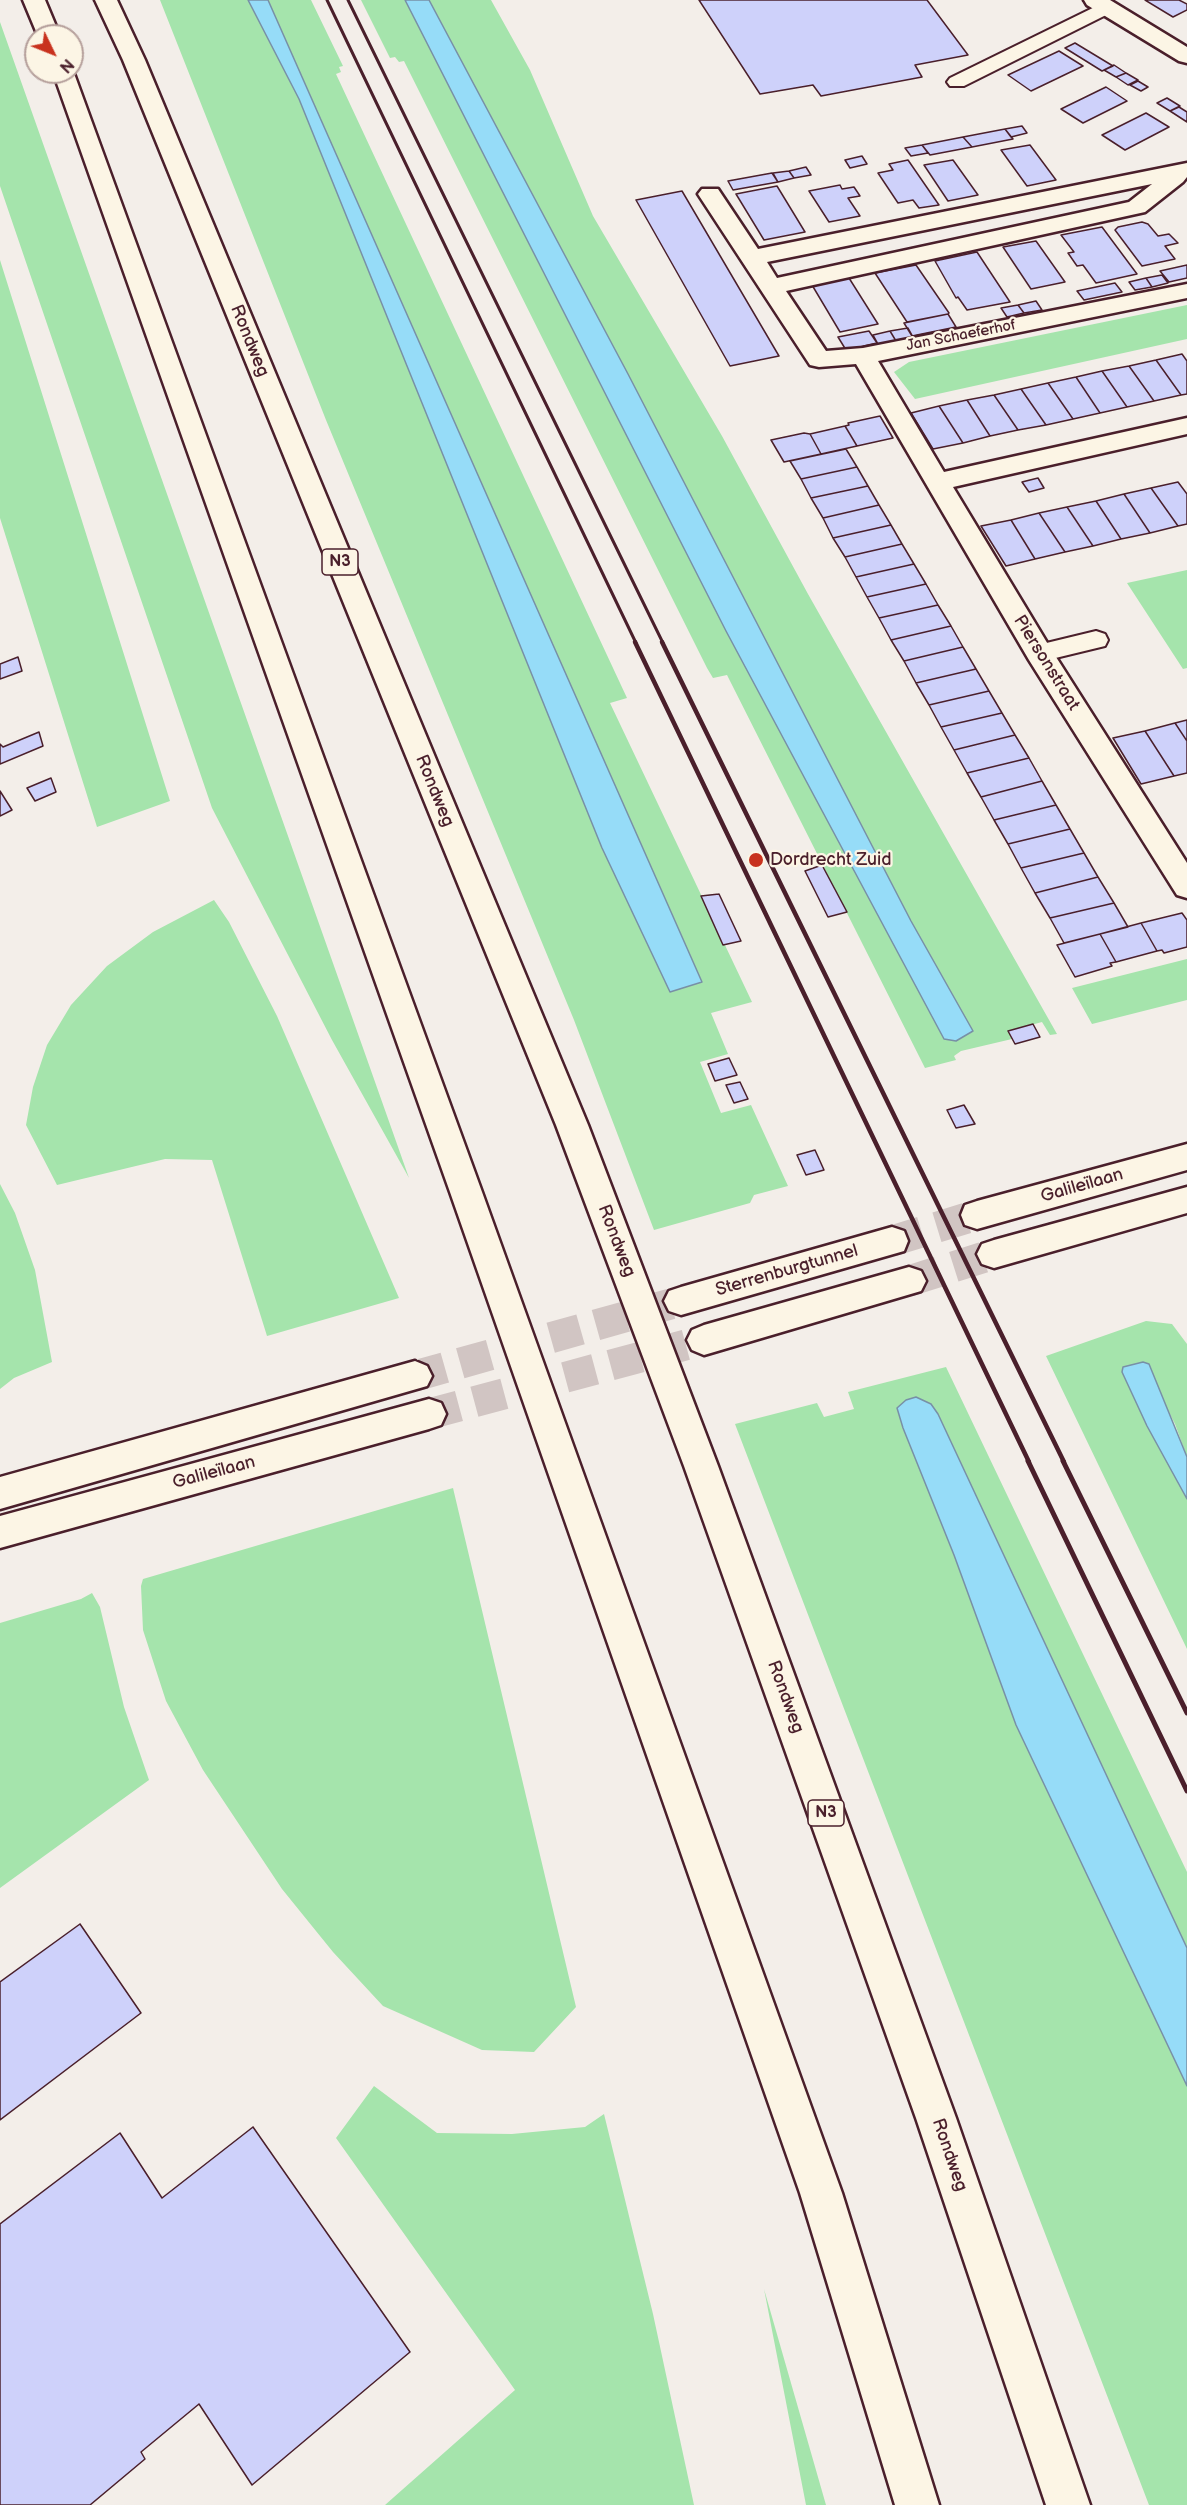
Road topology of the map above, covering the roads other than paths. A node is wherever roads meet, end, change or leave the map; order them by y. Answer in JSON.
{"nodes":[{"id":1,"x":34,"y":0,"type":"edge"},
{"id":2,"x":106,"y":0,"type":"edge"},
{"id":3,"x":1101,"y":3,"type":"edge"},
{"id":4,"x":44,"y":24,"type":"edge"},
{"id":5,"x":1187,"y":56,"type":"edge"},
{"id":6,"x":957,"y":82,"type":"dead end"},
{"id":7,"x":68,"y":84,"type":"edge"},
{"id":8,"x":1184,"y":171,"type":"edge"},
{"id":9,"x":710,"y":194,"type":"dead end"},
{"id":10,"x":752,"y":258,"type":"junction"},
{"id":11,"x":771,"y":287,"type":"junction"},
{"id":12,"x":1187,"y":291,"type":"edge"},
{"id":13,"x":863,"y":356,"type":"junction"},
{"id":14,"x":1187,"y":426,"type":"edge"},
{"id":15,"x":936,"y":482,"type":"junction"},
{"id":16,"x":1096,"y":640,"type":"dead end"},
{"id":17,"x":1039,"y":652,"type":"junction"},
{"id":18,"x":1187,"y":836,"type":"edge"},
{"id":19,"x":1159,"y":841,"type":"junction"},
{"id":20,"x":1187,"y":887,"type":"edge"},
{"id":21,"x":1187,"y":1157,"type":"edge"},
{"id":22,"x":1187,"y":1200,"type":"edge"},
{"id":23,"x":977,"y":1215,"type":"tunnel mouth"},
{"id":24,"x":892,"y":1241,"type":"tunnel mouth"},
{"id":25,"x":994,"y":1254,"type":"tunnel mouth"},
{"id":26,"x":909,"y":1281,"type":"tunnel mouth"},
{"id":27,"x":681,"y":1301,"type":"tunnel mouth"},
{"id":28,"x":704,"y":1340,"type":"tunnel mouth"},
{"id":29,"x":415,"y":1376,"type":"tunnel mouth"},
{"id":30,"x":429,"y":1414,"type":"tunnel mouth"},
{"id":31,"x":0,"y":1493,"type":"edge"},
{"id":32,"x":0,"y":1532,"type":"edge"},
{"id":33,"x":917,"y":2505,"type":"edge"},
{"id":34,"x":1068,"y":2505,"type":"edge"}],
"edges":[{"from":1,"to":4,"type":"main road"},
{"from":2,"to":34,"type":"main road","name":"Rondweg","number":"N3"},
{"from":3,"to":5,"type":"main road"},
{"from":3,"to":6,"type":"lane"},
{"from":7,"to":33,"type":"main road"},
{"from":8,"to":10,"type":"main road"},
{"from":8,"to":11,"type":"main road"},
{"from":9,"to":10,"type":"main road","name":"Jan Schaeferhof"},
{"from":10,"to":11,"type":"main road","name":"Jan Schaeferhof"},
{"from":11,"to":13,"type":"main road","name":"Jan Schaeferhof"},
{"from":12,"to":13,"type":"main road","name":"Jan Schaeferhof"},
{"from":13,"to":15,"type":"main road","name":"Piersonstraat"},
{"from":14,"to":15,"type":"main road"},
{"from":15,"to":17,"type":"main road","name":"Piersonstraat"},
{"from":16,"to":17,"type":"lane"},
{"from":17,"to":19,"type":"main road","name":"Piersonstraat"},
{"from":18,"to":19,"type":"main road"},
{"from":19,"to":20,"type":"main road","name":"Piersonstraat"},
{"from":21,"to":23,"type":"main road","name":"Galileïlaan"},
{"from":22,"to":25,"type":"main road"},
{"from":24,"to":27,"type":"main road","name":"Sterrenburgtunnel"},
{"from":26,"to":28,"type":"main road"},
{"from":29,"to":31,"type":"main road"},
{"from":30,"to":32,"type":"main road","name":"Galileïlaan"}]}
